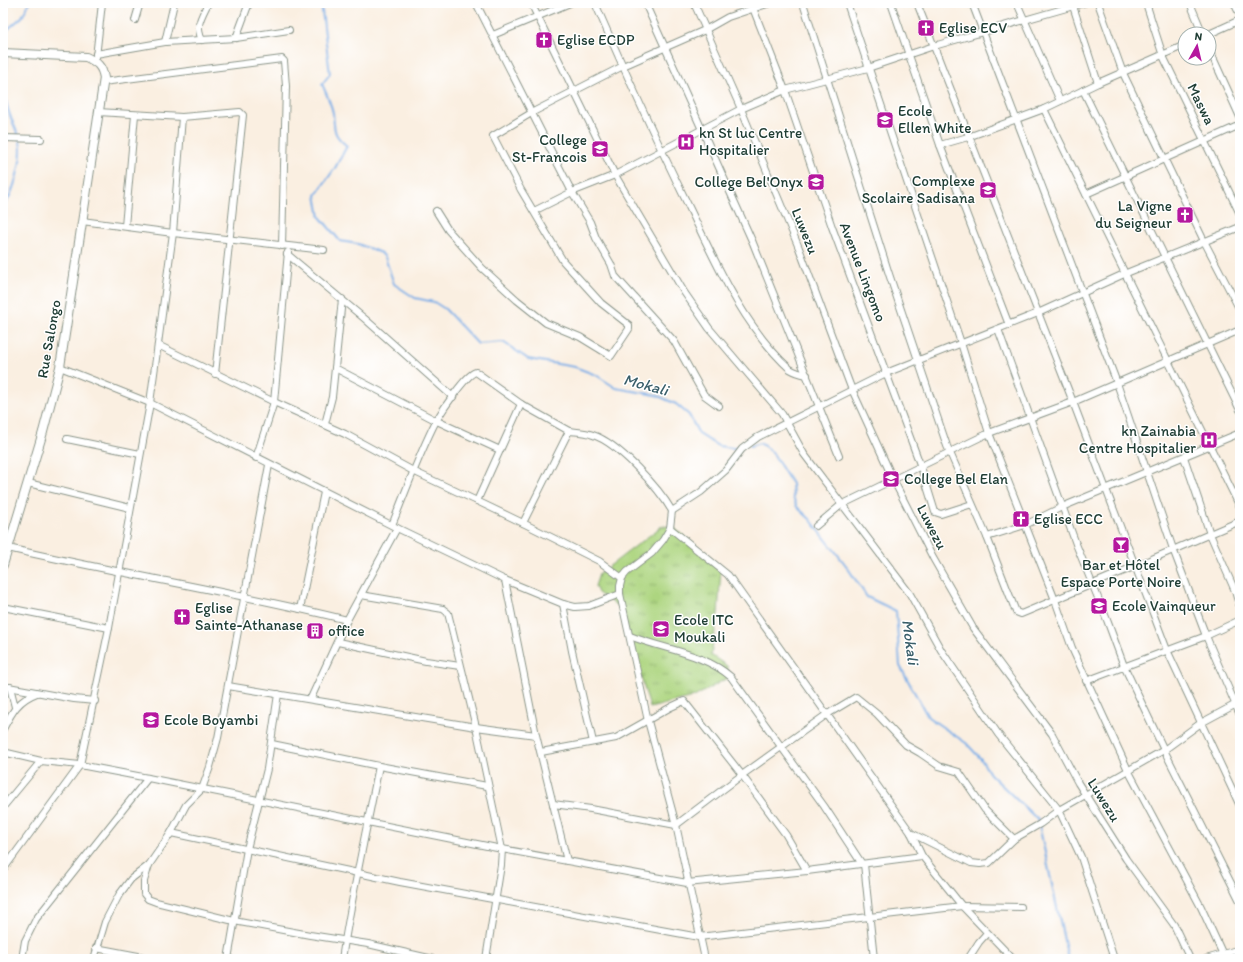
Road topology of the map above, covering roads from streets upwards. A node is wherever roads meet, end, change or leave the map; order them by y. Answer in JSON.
{"nodes":[{"id":1,"x":102,"y":3,"type":"edge"},
{"id":2,"x":140,"y":3,"type":"edge"},
{"id":3,"x":174,"y":3,"type":"edge"},
{"id":4,"x":208,"y":3,"type":"edge"},
{"id":5,"x":249,"y":3,"type":"edge"},
{"id":6,"x":476,"y":3,"type":"edge"},
{"id":7,"x":531,"y":3,"type":"edge"},
{"id":8,"x":570,"y":3,"type":"edge"},
{"id":9,"x":595,"y":3,"type":"edge"},
{"id":10,"x":644,"y":3,"type":"edge"},
{"id":11,"x":694,"y":3,"type":"edge"},
{"id":12,"x":770,"y":3,"type":"edge"},
{"id":13,"x":803,"y":3,"type":"edge"},
{"id":14,"x":847,"y":3,"type":"edge"},
{"id":15,"x":891,"y":3,"type":"edge"},
{"id":16,"x":917,"y":3,"type":"edge"},
{"id":17,"x":972,"y":3,"type":"edge"},
{"id":18,"x":1017,"y":3,"type":"edge"},
{"id":19,"x":1084,"y":3,"type":"edge"},
{"id":20,"x":1098,"y":3,"type":"edge"},
{"id":21,"x":1146,"y":3,"type":"edge"},
{"id":22,"x":1190,"y":3,"type":"edge"},
{"id":23,"x":1234,"y":3,"type":"edge"},
{"id":24,"x":1073,"y":4,"type":"edge"},
{"id":25,"x":752,"y":6,"type":"edge"},
{"id":26,"x":1240,"y":14,"type":"edge"},
{"id":27,"x":538,"y":16,"type":"junction"},
{"id":28,"x":135,"y":20,"type":"dead end"},
{"id":29,"x":1024,"y":20,"type":"junction"},
{"id":30,"x":1240,"y":20,"type":"edge"},
{"id":31,"x":1199,"y":26,"type":"edge"},
{"id":32,"x":289,"y":30,"type":"dead end"},
{"id":33,"x":705,"y":30,"type":"junction"},
{"id":34,"x":1217,"y":30,"type":"edge"},
{"id":35,"x":983,"y":32,"type":"junction"},
{"id":36,"x":493,"y":35,"type":"junction"},
{"id":37,"x":236,"y":38,"type":"junction"},
{"id":38,"x":202,"y":40,"type":"junction"},
{"id":39,"x":165,"y":42,"type":"junction"},
{"id":40,"x":934,"y":46,"type":"junction"},
{"id":41,"x":664,"y":48,"type":"junction"},
{"id":42,"x":1177,"y":49,"type":"edge"},
{"id":43,"x":3,"y":53,"type":"edge"},
{"id":44,"x":908,"y":55,"type":"junction"},
{"id":45,"x":1164,"y":56,"type":"junction"},
{"id":46,"x":96,"y":58,"type":"junction"},
{"id":47,"x":623,"y":66,"type":"junction"},
{"id":48,"x":1217,"y":66,"type":"edge"},
{"id":49,"x":868,"y":68,"type":"junction"},
{"id":50,"x":1123,"y":73,"type":"junction"},
{"id":51,"x":827,"y":78,"type":"junction"},
{"id":52,"x":103,"y":82,"type":"junction"},
{"id":53,"x":1098,"y":83,"type":"junction"},
{"id":54,"x":785,"y":90,"type":"junction"},
{"id":55,"x":1083,"y":90,"type":"junction"},
{"id":56,"x":575,"y":91,"type":"junction"},
{"id":57,"x":1060,"y":101,"type":"junction"},
{"id":58,"x":741,"y":109,"type":"junction"},
{"id":59,"x":1044,"y":109,"type":"junction"},
{"id":60,"x":98,"y":112,"type":"junction"},
{"id":61,"x":533,"y":112,"type":"junction"},
{"id":62,"x":135,"y":114,"type":"junction"},
{"id":63,"x":1240,"y":117,"type":"edge"},
{"id":64,"x":182,"y":118,"type":"junction"},
{"id":65,"x":1017,"y":120,"type":"junction"},
{"id":66,"x":1240,"y":125,"type":"edge"},
{"id":67,"x":701,"y":130,"type":"junction"},
{"id":68,"x":968,"y":137,"type":"junction"},
{"id":69,"x":3,"y":138,"type":"edge"},
{"id":70,"x":41,"y":139,"type":"dead end"},
{"id":71,"x":1204,"y":140,"type":"junction"},
{"id":72,"x":940,"y":145,"type":"junction"},
{"id":73,"x":661,"y":151,"type":"junction"},
{"id":74,"x":1163,"y":158,"type":"junction"},
{"id":75,"x":615,"y":175,"type":"junction"},
{"id":76,"x":1124,"y":177,"type":"junction"},
{"id":77,"x":572,"y":192,"type":"junction"},
{"id":78,"x":1086,"y":194,"type":"junction"},
{"id":79,"x":436,"y":211,"type":"dead end"},
{"id":80,"x":534,"y":211,"type":"junction"},
{"id":81,"x":1240,"y":214,"type":"edge"},
{"id":82,"x":82,"y":221,"type":"junction"},
{"id":83,"x":124,"y":226,"type":"junction"},
{"id":84,"x":1240,"y":227,"type":"edge"},
{"id":85,"x":173,"y":233,"type":"junction"},
{"id":86,"x":230,"y":240,"type":"junction"},
{"id":87,"x":1204,"y":241,"type":"junction"},
{"id":88,"x":285,"y":246,"type":"junction"},
{"id":89,"x":324,"y":250,"type":"dead end"},
{"id":90,"x":287,"y":254,"type":"junction"},
{"id":91,"x":1165,"y":257,"type":"junction"},
{"id":92,"x":1124,"y":274,"type":"junction"},
{"id":93,"x":1082,"y":294,"type":"junction"},
{"id":94,"x":342,"y":299,"type":"junction"},
{"id":95,"x":1240,"y":310,"type":"edge"},
{"id":96,"x":1038,"y":313,"type":"junction"},
{"id":97,"x":1009,"y":325,"type":"junction"},
{"id":98,"x":998,"y":329,"type":"junction"},
{"id":99,"x":1240,"y":330,"type":"edge"},
{"id":100,"x":961,"y":343,"type":"junction"},
{"id":101,"x":158,"y":345,"type":"junction"},
{"id":102,"x":1208,"y":345,"type":"junction"},
{"id":103,"x":919,"y":359,"type":"junction"},
{"id":104,"x":1167,"y":362,"type":"junction"},
{"id":105,"x":60,"y":367,"type":"junction"},
{"id":106,"x":335,"y":368,"type":"junction"},
{"id":107,"x":886,"y":373,"type":"junction"},
{"id":108,"x":215,"y":374,"type":"junction"},
{"id":109,"x":807,"y":375,"type":"junction"},
{"id":110,"x":1117,"y":383,"type":"junction"},
{"id":111,"x":852,"y":390,"type":"junction"},
{"id":112,"x":452,"y":397,"type":"junction"},
{"id":113,"x":274,"y":402,"type":"junction"},
{"id":114,"x":1073,"y":402,"type":"junction"},
{"id":115,"x":150,"y":403,"type":"junction"},
{"id":116,"x":521,"y":404,"type":"junction"},
{"id":117,"x":719,"y":406,"type":"dead end"},
{"id":118,"x":819,"y":406,"type":"junction"},
{"id":119,"x":1240,"y":410,"type":"edge"},
{"id":120,"x":1030,"y":418,"type":"junction"},
{"id":121,"x":436,"y":421,"type":"junction"},
{"id":122,"x":787,"y":422,"type":"junction"},
{"id":123,"x":325,"y":424,"type":"junction"},
{"id":124,"x":569,"y":430,"type":"junction"},
{"id":125,"x":988,"y":433,"type":"junction"},
{"id":126,"x":1240,"y":433,"type":"edge"},
{"id":127,"x":67,"y":439,"type":"dead end"},
{"id":128,"x":1210,"y":446,"type":"junction"},
{"id":129,"x":500,"y":450,"type":"junction"},
{"id":130,"x":950,"y":451,"type":"junction"},
{"id":131,"x":140,"y":454,"type":"junction"},
{"id":132,"x":839,"y":456,"type":"dead end"},
{"id":133,"x":1184,"y":457,"type":"junction"},
{"id":134,"x":256,"y":458,"type":"junction"},
{"id":135,"x":269,"y":465,"type":"junction"},
{"id":136,"x":921,"y":467,"type":"junction"},
{"id":137,"x":1147,"y":471,"type":"junction"},
{"id":138,"x":415,"y":472,"type":"junction"},
{"id":139,"x":893,"y":479,"type":"junction"},
{"id":140,"x":28,"y":484,"type":"junction"},
{"id":141,"x":1106,"y":488,"type":"junction"},
{"id":142,"x":324,"y":492,"type":"junction"},
{"id":143,"x":477,"y":501,"type":"junction"},
{"id":144,"x":972,"y":504,"type":"junction"},
{"id":145,"x":841,"y":505,"type":"junction"},
{"id":146,"x":1062,"y":506,"type":"junction"},
{"id":147,"x":1240,"y":507,"type":"edge"},
{"id":148,"x":130,"y":508,"type":"junction"},
{"id":149,"x":672,"y":511,"type":"junction"},
{"id":150,"x":1240,"y":521,"type":"edge"},
{"id":151,"x":523,"y":523,"type":"junction"},
{"id":152,"x":1025,"y":525,"type":"junction"},
{"id":153,"x":816,"y":526,"type":"dead end"},
{"id":154,"x":394,"y":527,"type":"junction"},
{"id":155,"x":670,"y":528,"type":"junction"},
{"id":156,"x":1210,"y":534,"type":"junction"},
{"id":157,"x":987,"y":537,"type":"junction"},
{"id":158,"x":8,"y":548,"type":"junction"},
{"id":159,"x":1173,"y":548,"type":"junction"},
{"id":160,"x":3,"y":565,"type":"edge"},
{"id":161,"x":1136,"y":566,"type":"junction"},
{"id":162,"x":119,"y":572,"type":"junction"},
{"id":163,"x":622,"y":578,"type":"junction"},
{"id":164,"x":505,"y":580,"type":"junction"},
{"id":165,"x":1092,"y":585,"type":"junction"},
{"id":166,"x":620,"y":594,"type":"junction"},
{"id":167,"x":244,"y":596,"type":"junction"},
{"id":168,"x":361,"y":596,"type":"junction"},
{"id":169,"x":1055,"y":600,"type":"junction"},
{"id":170,"x":563,"y":604,"type":"junction"},
{"id":171,"x":3,"y":607,"type":"edge"},
{"id":172,"x":300,"y":608,"type":"junction"},
{"id":173,"x":1240,"y":609,"type":"edge"},
{"id":174,"x":347,"y":620,"type":"junction"},
{"id":175,"x":1240,"y":620,"type":"edge"},
{"id":176,"x":109,"y":628,"type":"junction"},
{"id":177,"x":630,"y":636,"type":"junction"},
{"id":178,"x":1206,"y":636,"type":"junction"},
{"id":179,"x":338,"y":642,"type":"junction"},
{"id":180,"x":1167,"y":650,"type":"junction"},
{"id":181,"x":460,"y":666,"type":"junction"},
{"id":182,"x":1124,"y":666,"type":"junction"},
{"id":183,"x":1086,"y":681,"type":"junction"},
{"id":184,"x":3,"y":686,"type":"edge"},
{"id":185,"x":228,"y":686,"type":"junction"},
{"id":186,"x":10,"y":687,"type":"junction"},
{"id":187,"x":38,"y":692,"type":"junction"},
{"id":188,"x":278,"y":694,"type":"junction"},
{"id":189,"x":311,"y":698,"type":"junction"},
{"id":190,"x":95,"y":701,"type":"junction"},
{"id":191,"x":1238,"y":703,"type":"edge"},
{"id":192,"x":15,"y":707,"type":"junction"},
{"id":193,"x":826,"y":715,"type":"junction"},
{"id":194,"x":1240,"y":716,"type":"edge"},
{"id":195,"x":648,"y":721,"type":"junction"},
{"id":196,"x":1201,"y":723,"type":"junction"},
{"id":197,"x":476,"y":727,"type":"junction"},
{"id":198,"x":3,"y":729,"type":"edge"},
{"id":199,"x":536,"y":735,"type":"junction"},
{"id":200,"x":593,"y":742,"type":"junction"},
{"id":201,"x":272,"y":744,"type":"junction"},
{"id":202,"x":781,"y":748,"type":"junction"},
{"id":203,"x":1164,"y":750,"type":"junction"},
{"id":204,"x":3,"y":752,"type":"edge"},
{"id":205,"x":541,"y":752,"type":"junction"},
{"id":206,"x":41,"y":761,"type":"junction"},
{"id":207,"x":80,"y":765,"type":"junction"},
{"id":208,"x":379,"y":766,"type":"junction"},
{"id":209,"x":1128,"y":770,"type":"junction"},
{"id":210,"x":742,"y":775,"type":"junction"},
{"id":211,"x":148,"y":778,"type":"junction"},
{"id":212,"x":487,"y":786,"type":"junction"},
{"id":213,"x":202,"y":789,"type":"junction"},
{"id":214,"x":1086,"y":795,"type":"junction"},
{"id":215,"x":260,"y":801,"type":"junction"},
{"id":216,"x":553,"y":804,"type":"junction"},
{"id":217,"x":1240,"y":806,"type":"edge"},
{"id":218,"x":3,"y":807,"type":"edge"},
{"id":219,"x":1059,"y":810,"type":"junction"},
{"id":220,"x":369,"y":824,"type":"junction"},
{"id":221,"x":676,"y":825,"type":"junction"},
{"id":222,"x":170,"y":833,"type":"junction"},
{"id":223,"x":911,"y":833,"type":"junction"},
{"id":224,"x":1014,"y":839,"type":"junction"},
{"id":225,"x":247,"y":849,"type":"junction"},
{"id":226,"x":502,"y":849,"type":"junction"},
{"id":227,"x":922,"y":856,"type":"junction"},
{"id":228,"x":567,"y":862,"type":"junction"},
{"id":229,"x":863,"y":864,"type":"junction"},
{"id":230,"x":149,"y":865,"type":"junction"},
{"id":231,"x":3,"y":870,"type":"edge"},
{"id":232,"x":807,"y":871,"type":"junction"},
{"id":233,"x":358,"y":873,"type":"junction"},
{"id":234,"x":687,"y":883,"type":"junction"},
{"id":235,"x":494,"y":899,"type":"junction"},
{"id":236,"x":1240,"y":901,"type":"edge"},
{"id":237,"x":962,"y":906,"type":"junction"},
{"id":238,"x":1021,"y":907,"type":"dead end"},
{"id":239,"x":870,"y":917,"type":"junction"},
{"id":240,"x":234,"y":921,"type":"junction"},
{"id":241,"x":987,"y":933,"type":"junction"},
{"id":242,"x":699,"y":937,"type":"junction"},
{"id":243,"x":343,"y":941,"type":"junction"},
{"id":244,"x":96,"y":948,"type":"junction"},
{"id":245,"x":1240,"y":949,"type":"edge"},
{"id":246,"x":1224,"y":957,"type":"edge"},
{"id":247,"x":140,"y":958,"type":"edge"},
{"id":248,"x":22,"y":959,"type":"edge"},
{"id":249,"x":94,"y":959,"type":"edge"},
{"id":250,"x":154,"y":959,"type":"edge"},
{"id":251,"x":228,"y":959,"type":"edge"},
{"id":252,"x":342,"y":959,"type":"edge"},
{"id":253,"x":433,"y":959,"type":"edge"},
{"id":254,"x":486,"y":959,"type":"edge"},
{"id":255,"x":705,"y":959,"type":"edge"},
{"id":256,"x":874,"y":959,"type":"edge"},
{"id":257,"x":968,"y":959,"type":"edge"},
{"id":258,"x":1014,"y":959,"type":"edge"},
{"id":259,"x":1114,"y":959,"type":"edge"},
{"id":260,"x":1190,"y":959,"type":"edge"},
{"id":261,"x":1206,"y":959,"type":"edge"}],
"edges":[{"from":1,"to":46,"type":"street"},
{"from":2,"to":28,"type":"street"},
{"from":3,"to":39,"type":"street"},
{"from":4,"to":38,"type":"street"},
{"from":5,"to":37,"type":"street"},
{"from":6,"to":36,"type":"street"},
{"from":7,"to":27,"type":"street"},
{"from":8,"to":27,"type":"street"},
{"from":9,"to":47,"type":"street"},
{"from":10,"to":41,"type":"street"},
{"from":11,"to":33,"type":"street","name":"Luwezu"},
{"from":12,"to":25,"type":"street"},
{"from":13,"to":51,"type":"street"},
{"from":14,"to":49,"type":"street"},
{"from":15,"to":44,"type":"street"},
{"from":16,"to":40,"type":"street"},
{"from":17,"to":35,"type":"street"},
{"from":18,"to":29,"type":"street"},
{"from":19,"to":24,"type":"street"},
{"from":20,"to":50,"type":"street"},
{"from":21,"to":45,"type":"street","name":"Maswa"},
{"from":22,"to":31,"type":"street"},
{"from":23,"to":26,"type":"street"},
{"from":24,"to":29,"type":"street"},
{"from":24,"to":53,"type":"street"},
{"from":25,"to":33,"type":"street"},
{"from":25,"to":54,"type":"street","name":"Avenue Lingomo"},
{"from":27,"to":36,"type":"street"},
{"from":27,"to":56,"type":"street"},
{"from":29,"to":35,"type":"street"},
{"from":29,"to":57,"type":"street"},
{"from":30,"to":34,"type":"street"},
{"from":32,"to":37,"type":"street"},
{"from":33,"to":41,"type":"street"},
{"from":33,"to":58,"type":"street","name":"Luwezu"},
{"from":35,"to":40,"type":"street"},
{"from":35,"to":65,"type":"street"},
{"from":36,"to":61,"type":"street"},
{"from":37,"to":38,"type":"street"},
{"from":38,"to":39,"type":"street"},
{"from":39,"to":46,"type":"street"},
{"from":40,"to":44,"type":"street"},
{"from":40,"to":68,"type":"street"},
{"from":41,"to":47,"type":"street"},
{"from":41,"to":67,"type":"street"},
{"from":42,"to":45,"type":"street"},
{"from":43,"to":46,"type":"street"},
{"from":44,"to":49,"type":"street"},
{"from":44,"to":72,"type":"street"},
{"from":45,"to":50,"type":"street"},
{"from":45,"to":71,"type":"street","name":"Maswa"},
{"from":46,"to":52,"type":"street"},
{"from":47,"to":56,"type":"street"},
{"from":47,"to":73,"type":"street"},
{"from":48,"to":63,"type":"street"},
{"from":49,"to":51,"type":"street"},
{"from":49,"to":100,"type":"street"},
{"from":50,"to":53,"type":"street"},
{"from":50,"to":74,"type":"street"},
{"from":51,"to":54,"type":"street"},
{"from":51,"to":103,"type":"street"},
{"from":52,"to":60,"type":"street","name":"Rue Salongo"},
{"from":52,"to":88,"type":"street"},
{"from":53,"to":55,"type":"street"},
{"from":54,"to":58,"type":"street"},
{"from":54,"to":107,"type":"street","name":"Avenue Lingomo"},
{"from":55,"to":57,"type":"street"},
{"from":55,"to":76,"type":"street"},
{"from":56,"to":61,"type":"street"},
{"from":56,"to":75,"type":"street"},
{"from":57,"to":59,"type":"street"},
{"from":58,"to":67,"type":"street"},
{"from":58,"to":111,"type":"street","name":"Luwezu"},
{"from":59,"to":65,"type":"street"},
{"from":59,"to":78,"type":"street"},
{"from":60,"to":62,"type":"street"},
{"from":60,"to":82,"type":"street","name":"Rue Salongo"},
{"from":61,"to":77,"type":"street"},
{"from":61,"to":80,"type":"street"},
{"from":62,"to":64,"type":"street"},
{"from":62,"to":83,"type":"street"},
{"from":64,"to":85,"type":"street"},
{"from":64,"to":86,"type":"street"},
{"from":65,"to":68,"type":"street"},
{"from":65,"to":93,"type":"street"},
{"from":66,"to":71,"type":"street"},
{"from":67,"to":73,"type":"street"},
{"from":67,"to":109,"type":"street"},
{"from":68,"to":72,"type":"street"},
{"from":68,"to":96,"type":"street"},
{"from":69,"to":70,"type":"street"},
{"from":71,"to":74,"type":"street"},
{"from":71,"to":81,"type":"street","name":"Maswa"},
{"from":72,"to":97,"type":"street"},
{"from":73,"to":75,"type":"street"},
{"from":73,"to":109,"type":"street"},
{"from":74,"to":76,"type":"street"},
{"from":74,"to":87,"type":"street"},
{"from":75,"to":77,"type":"street"},
{"from":75,"to":122,"type":"street"},
{"from":76,"to":78,"type":"street"},
{"from":76,"to":91,"type":"street"},
{"from":77,"to":80,"type":"street"},
{"from":77,"to":117,"type":"street"},
{"from":78,"to":92,"type":"street"},
{"from":79,"to":80,"type":"street"},
{"from":82,"to":83,"type":"street"},
{"from":82,"to":105,"type":"street","name":"Rue Salongo"},
{"from":83,"to":85,"type":"street"},
{"from":84,"to":87,"type":"street"},
{"from":85,"to":86,"type":"street"},
{"from":85,"to":101,"type":"street"},
{"from":86,"to":88,"type":"street"},
{"from":86,"to":108,"type":"street"},
{"from":87,"to":91,"type":"street"},
{"from":87,"to":95,"type":"street"},
{"from":88,"to":89,"type":"street"},
{"from":88,"to":90,"type":"street"},
{"from":90,"to":94,"type":"street"},
{"from":90,"to":113,"type":"street"},
{"from":91,"to":92,"type":"street"},
{"from":91,"to":102,"type":"street"},
{"from":92,"to":93,"type":"street"},
{"from":92,"to":104,"type":"street"},
{"from":93,"to":96,"type":"street"},
{"from":93,"to":110,"type":"street"},
{"from":94,"to":106,"type":"street"},
{"from":94,"to":112,"type":"street"},
{"from":96,"to":97,"type":"street"},
{"from":96,"to":114,"type":"street"},
{"from":97,"to":98,"type":"street"},
{"from":98,"to":100,"type":"street"},
{"from":98,"to":120,"type":"street"},
{"from":99,"to":102,"type":"street"},
{"from":100,"to":103,"type":"street"},
{"from":100,"to":125,"type":"street"},
{"from":101,"to":108,"type":"street"},
{"from":101,"to":115,"type":"street"},
{"from":102,"to":104,"type":"street"},
{"from":102,"to":119,"type":"street"},
{"from":103,"to":107,"type":"street"},
{"from":103,"to":130,"type":"street"},
{"from":104,"to":110,"type":"street"},
{"from":104,"to":128,"type":"street"},
{"from":105,"to":115,"type":"street"},
{"from":105,"to":140,"type":"street","name":"Rue Salongo"},
{"from":106,"to":121,"type":"street"},
{"from":106,"to":123,"type":"street"},
{"from":107,"to":111,"type":"street"},
{"from":107,"to":136,"type":"street","name":"Avenue Lingomo"},
{"from":108,"to":113,"type":"street"},
{"from":109,"to":118,"type":"street"},
{"from":110,"to":114,"type":"street"},
{"from":110,"to":137,"type":"street"},
{"from":111,"to":118,"type":"street"},
{"from":111,"to":139,"type":"street","name":"Luwezu"},
{"from":112,"to":116,"type":"street"},
{"from":112,"to":121,"type":"street"},
{"from":113,"to":123,"type":"street"},
{"from":113,"to":134,"type":"street"},
{"from":114,"to":120,"type":"street"},
{"from":114,"to":141,"type":"street"},
{"from":115,"to":131,"type":"street"},
{"from":115,"to":134,"type":"street"},
{"from":116,"to":124,"type":"street"},
{"from":116,"to":129,"type":"street"},
{"from":118,"to":122,"type":"street"},
{"from":118,"to":132,"type":"street"},
{"from":120,"to":125,"type":"street"},
{"from":120,"to":146,"type":"street"},
{"from":121,"to":129,"type":"street"},
{"from":121,"to":138,"type":"street"},
{"from":122,"to":145,"type":"street"},
{"from":122,"to":149,"type":"street"},
{"from":123,"to":138,"type":"street"},
{"from":124,"to":149,"type":"street"},
{"from":124,"to":151,"type":"street"},
{"from":125,"to":130,"type":"street"},
{"from":125,"to":152,"type":"street"},
{"from":126,"to":128,"type":"street"},
{"from":127,"to":131,"type":"street"},
{"from":128,"to":133,"type":"street"},
{"from":128,"to":147,"type":"street"},
{"from":129,"to":143,"type":"street"},
{"from":130,"to":136,"type":"street"},
{"from":130,"to":144,"type":"street"},
{"from":131,"to":148,"type":"street"},
{"from":133,"to":137,"type":"street"},
{"from":133,"to":156,"type":"street"},
{"from":134,"to":135,"type":"street"},
{"from":135,"to":142,"type":"street"},
{"from":135,"to":167,"type":"street"},
{"from":136,"to":139,"type":"street"},
{"from":136,"to":144,"type":"street","name":"Avenue Lingomo"},
{"from":137,"to":141,"type":"street"},
{"from":137,"to":159,"type":"street"},
{"from":138,"to":143,"type":"street"},
{"from":138,"to":154,"type":"street"},
{"from":139,"to":145,"type":"street"},
{"from":139,"to":214,"type":"street","name":"Luwezu"},
{"from":140,"to":148,"type":"street"},
{"from":140,"to":158,"type":"street","name":"Rue Salongo"},
{"from":141,"to":146,"type":"street"},
{"from":141,"to":161,"type":"street"},
{"from":142,"to":154,"type":"street"},
{"from":142,"to":172,"type":"street"},
{"from":143,"to":151,"type":"street"},
{"from":144,"to":157,"type":"street"},
{"from":145,"to":153,"type":"street"},
{"from":145,"to":219,"type":"street"},
{"from":146,"to":152,"type":"street"},
{"from":146,"to":165,"type":"street"},
{"from":148,"to":162,"type":"street"},
{"from":149,"to":155,"type":"street"},
{"from":150,"to":156,"type":"street"},
{"from":151,"to":163,"type":"street"},
{"from":152,"to":157,"type":"street"},
{"from":152,"to":169,"type":"street"},
{"from":154,"to":164,"type":"street"},
{"from":154,"to":168,"type":"street"},
{"from":155,"to":163,"type":"street"},
{"from":155,"to":193,"type":"street"},
{"from":156,"to":159,"type":"street"},
{"from":156,"to":173,"type":"street"},
{"from":157,"to":169,"type":"street"},
{"from":158,"to":160,"type":"street","name":"Rue Salongo"},
{"from":158,"to":162,"type":"street"},
{"from":159,"to":161,"type":"street"},
{"from":159,"to":178,"type":"street"},
{"from":161,"to":165,"type":"street"},
{"from":161,"to":180,"type":"street"},
{"from":162,"to":167,"type":"street"},
{"from":162,"to":176,"type":"street"},
{"from":163,"to":166,"type":"street"},
{"from":164,"to":170,"type":"street"},
{"from":164,"to":199,"type":"street"},
{"from":165,"to":169,"type":"street"},
{"from":165,"to":182,"type":"street"},
{"from":166,"to":170,"type":"street"},
{"from":166,"to":177,"type":"street"},
{"from":167,"to":172,"type":"street"},
{"from":167,"to":185,"type":"street"},
{"from":168,"to":174,"type":"street"},
{"from":168,"to":181,"type":"street"},
{"from":169,"to":183,"type":"street"},
{"from":170,"to":200,"type":"street"},
{"from":171,"to":176,"type":"street"},
{"from":172,"to":174,"type":"street"},
{"from":174,"to":179,"type":"street"},
{"from":175,"to":178,"type":"street"},
{"from":176,"to":190,"type":"street"},
{"from":177,"to":195,"type":"street"},
{"from":177,"to":202,"type":"street"},
{"from":178,"to":180,"type":"street"},
{"from":178,"to":191,"type":"street"},
{"from":179,"to":181,"type":"street"},
{"from":179,"to":189,"type":"street"},
{"from":180,"to":182,"type":"street"},
{"from":180,"to":196,"type":"street"},
{"from":181,"to":197,"type":"street"},
{"from":182,"to":183,"type":"street"},
{"from":182,"to":203,"type":"street"},
{"from":183,"to":209,"type":"street"},
{"from":184,"to":186,"type":"street"},
{"from":185,"to":188,"type":"street"},
{"from":185,"to":213,"type":"street"},
{"from":186,"to":187,"type":"street"},
{"from":186,"to":192,"type":"street"},
{"from":187,"to":190,"type":"street"},
{"from":187,"to":192,"type":"street"},
{"from":188,"to":189,"type":"street"},
{"from":188,"to":201,"type":"street"},
{"from":189,"to":197,"type":"street"},
{"from":190,"to":207,"type":"street"},
{"from":191,"to":194,"type":"street"},
{"from":191,"to":196,"type":"street"},
{"from":192,"to":198,"type":"street"},
{"from":193,"to":202,"type":"street"},
{"from":193,"to":223,"type":"street"},
{"from":193,"to":224,"type":"street"},
{"from":195,"to":200,"type":"street"},
{"from":195,"to":210,"type":"street"},
{"from":195,"to":221,"type":"street"},
{"from":196,"to":203,"type":"street"},
{"from":196,"to":217,"type":"street"},
{"from":197,"to":199,"type":"street"},
{"from":197,"to":212,"type":"street"},
{"from":199,"to":205,"type":"street"},
{"from":200,"to":205,"type":"street"},
{"from":201,"to":208,"type":"street"},
{"from":201,"to":215,"type":"street"},
{"from":202,"to":210,"type":"street"},
{"from":202,"to":229,"type":"street"},
{"from":203,"to":209,"type":"street"},
{"from":203,"to":236,"type":"street"},
{"from":204,"to":206,"type":"street"},
{"from":205,"to":216,"type":"street"},
{"from":206,"to":207,"type":"street"},
{"from":206,"to":218,"type":"street"},
{"from":207,"to":211,"type":"street"},
{"from":207,"to":231,"type":"street"},
{"from":208,"to":212,"type":"street"},
{"from":208,"to":220,"type":"street"},
{"from":209,"to":214,"type":"street"},
{"from":209,"to":246,"type":"street"},
{"from":210,"to":221,"type":"street"},
{"from":210,"to":232,"type":"street"},
{"from":211,"to":213,"type":"street"},
{"from":211,"to":248,"type":"street"},
{"from":212,"to":226,"type":"street"},
{"from":213,"to":215,"type":"street"},
{"from":213,"to":222,"type":"street"},
{"from":214,"to":219,"type":"street"},
{"from":214,"to":260,"type":"street","name":"Luwezu"},
{"from":215,"to":220,"type":"street"},
{"from":215,"to":225,"type":"street"},
{"from":216,"to":221,"type":"street"},
{"from":216,"to":228,"type":"street"},
{"from":219,"to":224,"type":"street"},
{"from":219,"to":259,"type":"street"},
{"from":220,"to":226,"type":"street"},
{"from":220,"to":233,"type":"street"},
{"from":221,"to":234,"type":"street"},
{"from":222,"to":225,"type":"street"},
{"from":222,"to":230,"type":"street"},
{"from":223,"to":224,"type":"street"},
{"from":223,"to":227,"type":"street"},
{"from":225,"to":233,"type":"street"},
{"from":225,"to":240,"type":"street"},
{"from":226,"to":228,"type":"street"},
{"from":226,"to":235,"type":"street"},
{"from":227,"to":229,"type":"street"},
{"from":227,"to":237,"type":"street"},
{"from":228,"to":234,"type":"street"},
{"from":229,"to":232,"type":"street"},
{"from":229,"to":239,"type":"street"},
{"from":230,"to":240,"type":"street"},
{"from":230,"to":244,"type":"street"},
{"from":232,"to":234,"type":"street"},
{"from":233,"to":235,"type":"street"},
{"from":233,"to":243,"type":"street"},
{"from":234,"to":242,"type":"street"},
{"from":235,"to":242,"type":"street"},
{"from":235,"to":254,"type":"street"},
{"from":237,"to":238,"type":"street"},
{"from":237,"to":239,"type":"street"},
{"from":237,"to":241,"type":"street"},
{"from":239,"to":242,"type":"street"},
{"from":239,"to":256,"type":"street"},
{"from":240,"to":243,"type":"street"},
{"from":240,"to":251,"type":"street"},
{"from":241,"to":257,"type":"street"},
{"from":241,"to":258,"type":"street"},
{"from":242,"to":255,"type":"street"},
{"from":243,"to":252,"type":"street"},
{"from":243,"to":253,"type":"street"},
{"from":244,"to":247,"type":"street"},
{"from":244,"to":249,"type":"street"},
{"from":245,"to":246,"type":"street"},
{"from":246,"to":261,"type":"street"},
{"from":247,"to":250,"type":"street"}]}
